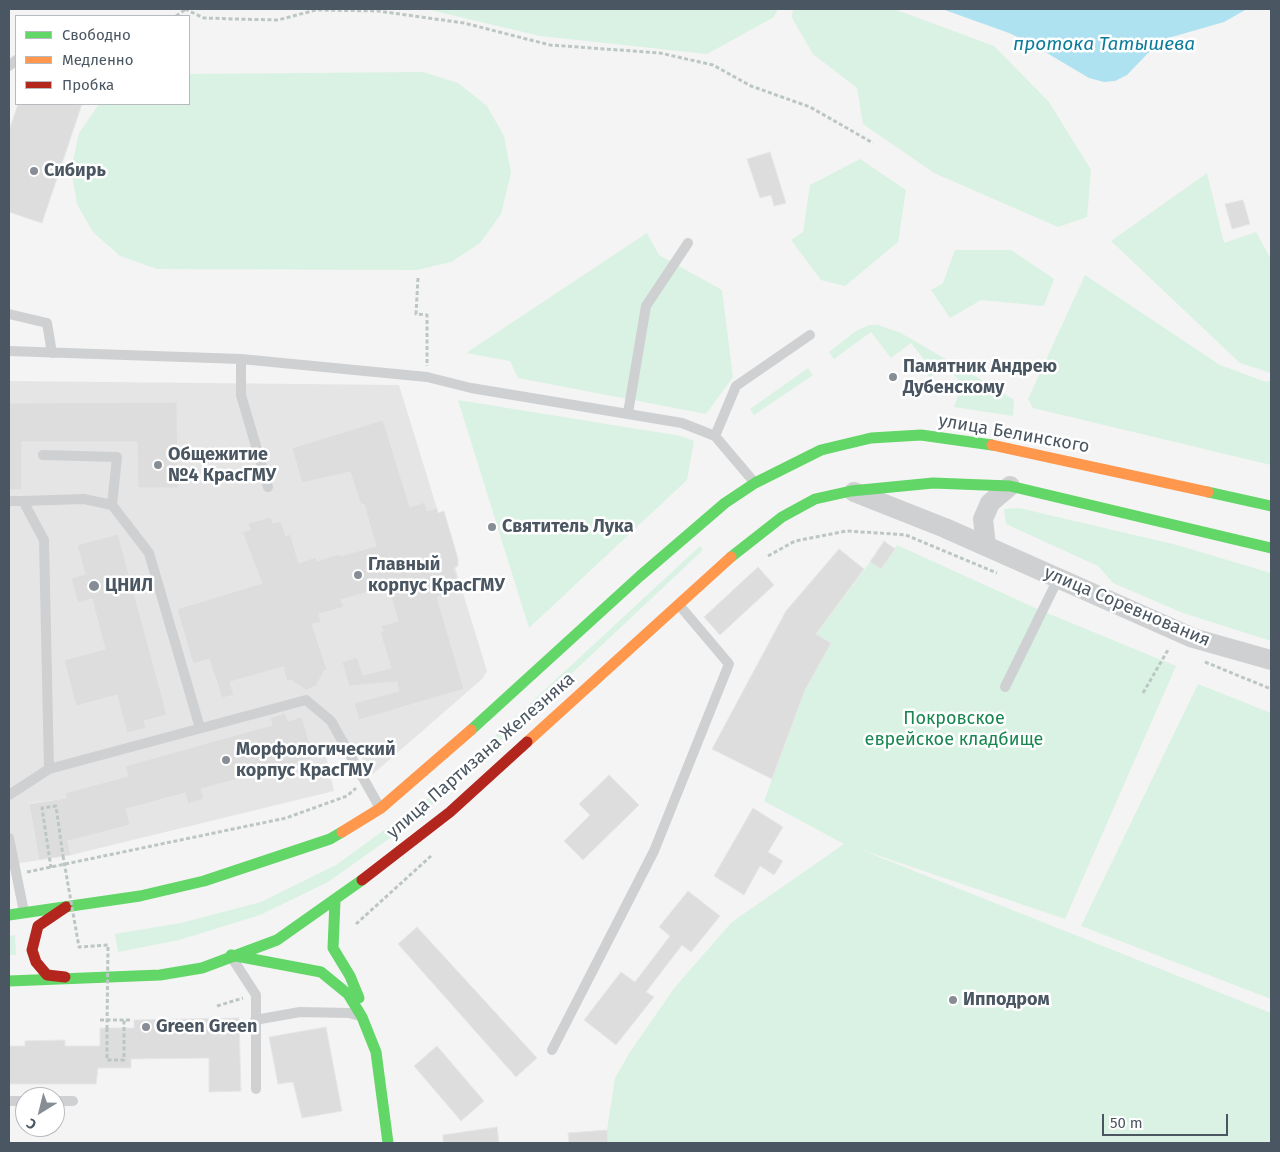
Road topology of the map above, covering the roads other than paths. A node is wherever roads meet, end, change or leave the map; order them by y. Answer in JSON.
{"nodes":[{"id":1,"x":688,"y":243,"type":"dead end"},
{"id":2,"x":9,"y":314,"type":"edge"},
{"id":3,"x":810,"y":335,"type":"dead end"},
{"id":4,"x":9,"y":351,"type":"edge"},
{"id":5,"x":52,"y":353,"type":"junction"},
{"id":6,"x":241,"y":359,"type":"junction"},
{"id":7,"x":628,"y":413,"type":"junction"},
{"id":8,"x":715,"y":436,"type":"junction"},
{"id":9,"x":43,"y":455,"type":"dead end"},
{"id":10,"x":755,"y":483,"type":"junction"},
{"id":11,"x":1010,"y":486,"type":"junction"},
{"id":12,"x":268,"y":487,"type":"dead end"},
{"id":13,"x":851,"y":491,"type":"junction"},
{"id":14,"x":9,"y":501,"type":"edge"},
{"id":15,"x":23,"y":501,"type":"junction"},
{"id":16,"x":112,"y":505,"type":"junction"},
{"id":17,"x":1271,"y":506,"type":"edge"},
{"id":18,"x":986,"y":546,"type":"junction"},
{"id":19,"x":1271,"y":548,"type":"edge"},
{"id":20,"x":1058,"y":579,"type":"junction"},
{"id":21,"x":679,"y":605,"type":"junction"},
{"id":22,"x":1271,"y":660,"type":"edge"},
{"id":23,"x":1005,"y":687,"type":"dead end"},
{"id":24,"x":200,"y":728,"type":"junction"},
{"id":25,"x":49,"y":770,"type":"junction"},
{"id":26,"x":9,"y":795,"type":"edge"},
{"id":27,"x":381,"y":808,"type":"junction"},
{"id":28,"x":9,"y":838,"type":"edge"},
{"id":29,"x":335,"y":901,"type":"junction"},
{"id":30,"x":70,"y":905,"type":"junction"},
{"id":31,"x":24,"y":912,"type":"junction"},
{"id":32,"x":9,"y":915,"type":"edge"},
{"id":33,"x":231,"y":956,"type":"junction"},
{"id":34,"x":71,"y":978,"type":"junction"},
{"id":35,"x":9,"y":981,"type":"edge"},
{"id":36,"x":362,"y":1017,"type":"junction"},
{"id":37,"x":255,"y":1020,"type":"junction"},
{"id":38,"x":552,"y":1050,"type":"dead end"},
{"id":39,"x":256,"y":1089,"type":"dead end"},
{"id":40,"x":65,"y":1101,"type":"edge"},
{"id":41,"x":73,"y":1101,"type":"dead end"},
{"id":42,"x":388,"y":1143,"type":"edge"}],
"edges":[{"from":1,"to":7,"type":"lane"},
{"from":2,"to":5,"type":"lane"},
{"from":3,"to":8,"type":"lane"},
{"from":4,"to":5,"type":"lane"},
{"from":5,"to":6,"type":"lane"},
{"from":6,"to":7,"type":"lane"},
{"from":6,"to":12,"type":"lane"},
{"from":7,"to":8,"type":"lane"},
{"from":8,"to":10,"type":"lane"},
{"from":9,"to":16,"type":"lane"},
{"from":10,"to":17,"type":"main road","name":"улица Белинского"},
{"from":10,"to":27,"type":"main road","name":"улица Партизана Железняка"},
{"from":11,"to":13,"type":"main road"},
{"from":11,"to":18,"type":"street"},
{"from":11,"to":19,"type":"main road"},
{"from":13,"to":18,"type":"street","name":"улица Соревнования"},
{"from":13,"to":21,"type":"main road","name":"улица Партизана Железняка"},
{"from":14,"to":15,"type":"lane"},
{"from":15,"to":16,"type":"lane"},
{"from":15,"to":25,"type":"lane"},
{"from":16,"to":24,"type":"lane"},
{"from":18,"to":20,"type":"street","name":"улица Соревнования"},
{"from":20,"to":22,"type":"street","name":"улица Соревнования"},
{"from":20,"to":23,"type":"lane"},
{"from":21,"to":29,"type":"main road","name":"улица Партизана Железняка"},
{"from":21,"to":38,"type":"lane"},
{"from":24,"to":25,"type":"lane"},
{"from":24,"to":27,"type":"lane"},
{"from":25,"to":26,"type":"lane"},
{"from":27,"to":30,"type":"main road","name":"улица Партизана Железняка"},
{"from":28,"to":31,"type":"lane"},
{"from":29,"to":33,"type":"main road","name":"улица Партизана Железняка"},
{"from":29,"to":36,"type":"main road"},
{"from":30,"to":31,"type":"main road","name":"улица Партизана Железняка"},
{"from":30,"to":34,"type":"main road"},
{"from":31,"to":32,"type":"main road","name":"улица Партизана Железняка"},
{"from":33,"to":34,"type":"main road","name":"улица Партизана Железняка"},
{"from":33,"to":36,"type":"main road"},
{"from":33,"to":37,"type":"lane"},
{"from":34,"to":35,"type":"main road","name":"улица Партизана Железняка"},
{"from":36,"to":37,"type":"lane"},
{"from":36,"to":42,"type":"main road"},
{"from":37,"to":39,"type":"lane"},
{"from":40,"to":41,"type":"lane"}]}
